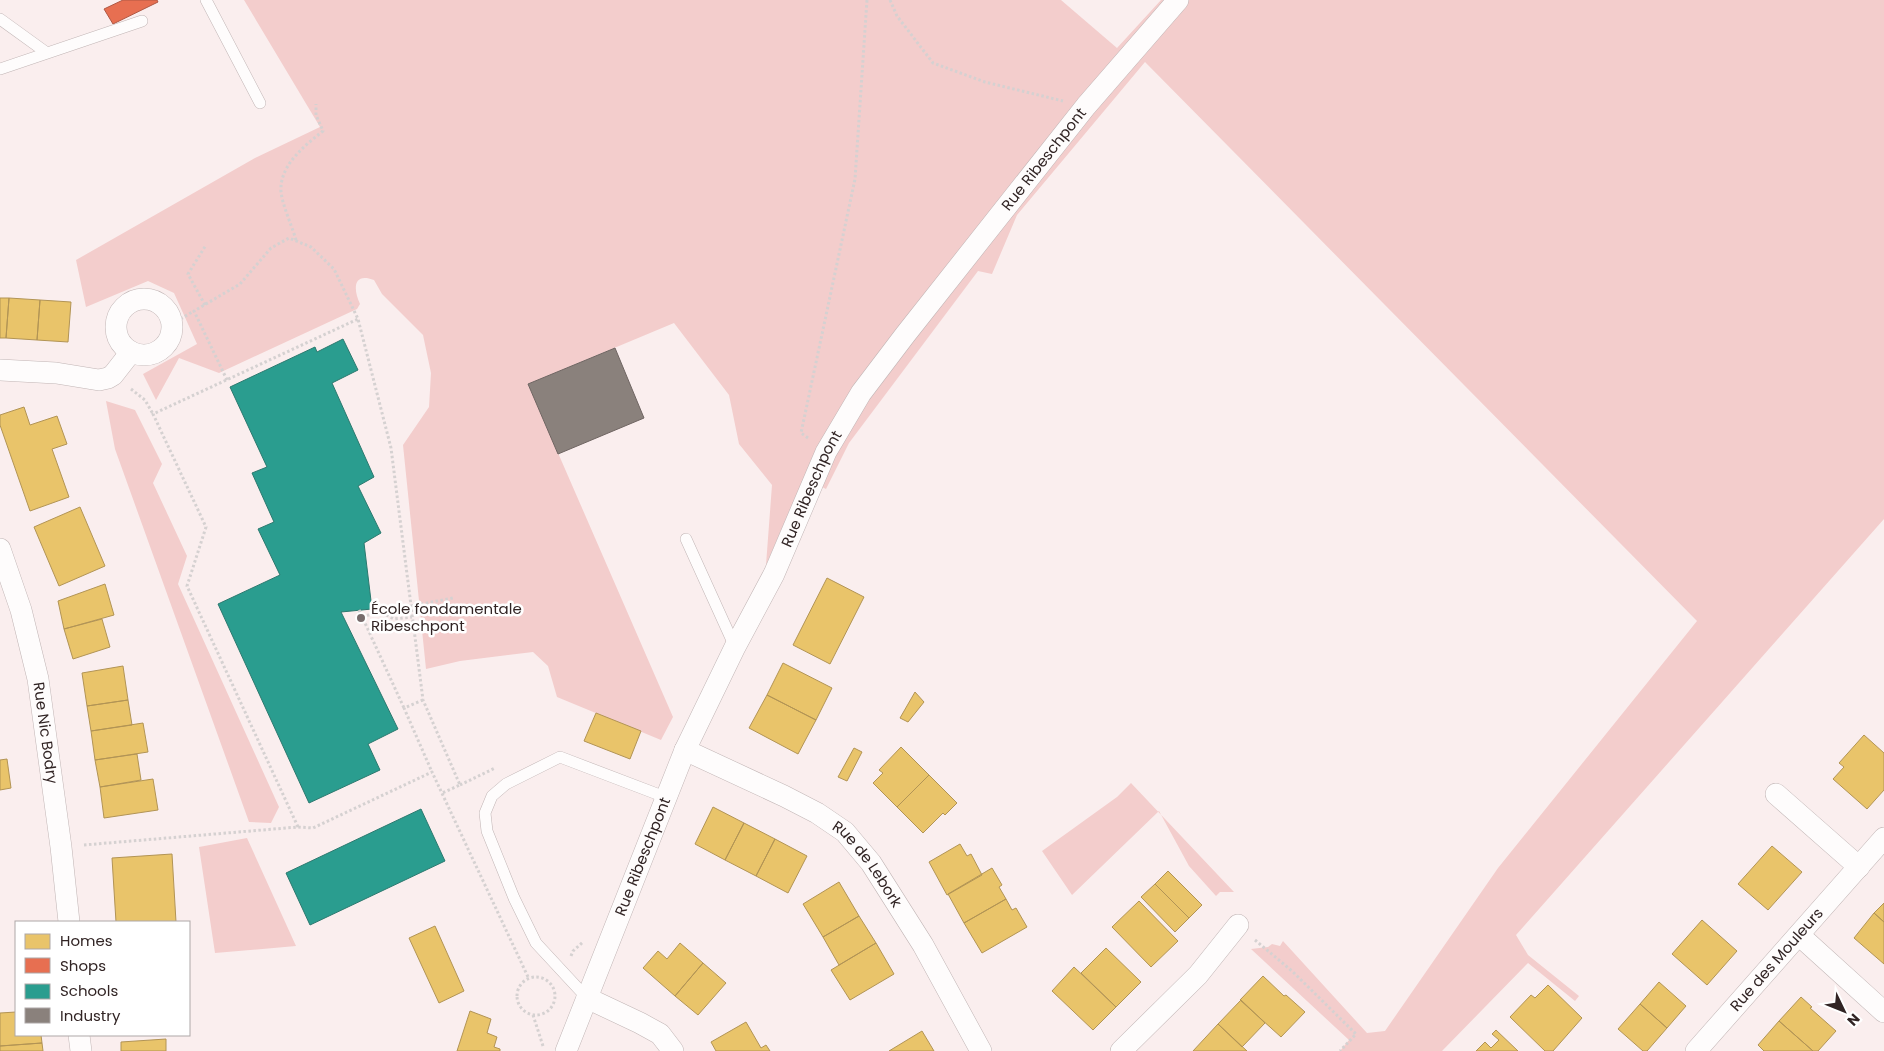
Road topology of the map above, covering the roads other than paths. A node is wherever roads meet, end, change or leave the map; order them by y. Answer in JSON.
{"nodes":[{"id":1,"x":206,"y":0,"type":"edge"},
{"id":2,"x":1178,"y":0,"type":"edge"},
{"id":3,"x":0,"y":19,"type":"edge"},
{"id":4,"x":142,"y":21,"type":"dead end"},
{"id":5,"x":47,"y":52,"type":"junction"},
{"id":6,"x":0,"y":69,"type":"edge"},
{"id":7,"x":260,"y":103,"type":"dead end"},
{"id":8,"x":131,"y":352,"type":"junction"},
{"id":9,"x":0,"y":370,"type":"edge"},
{"id":10,"x":686,"y":539,"type":"dead end"},
{"id":11,"x":0,"y":549,"type":"edge"},
{"id":12,"x":735,"y":647,"type":"junction"},
{"id":13,"x":685,"y":750,"type":"junction"},
{"id":14,"x":1776,"y":794,"type":"dead end"},
{"id":15,"x":665,"y":797,"type":"junction"},
{"id":16,"x":1884,"y":838,"type":"edge"},
{"id":17,"x":1859,"y":867,"type":"junction"},
{"id":18,"x":69,"y":921,"type":"edge"},
{"id":19,"x":1238,"y":925,"type":"road end"},
{"id":20,"x":1799,"y":935,"type":"junction"},
{"id":21,"x":587,"y":998,"type":"junction"},
{"id":22,"x":1884,"y":1012,"type":"edge"},
{"id":23,"x":80,"y":1036,"type":"edge"},
{"id":24,"x":81,"y":1051,"type":"edge"},
{"id":25,"x":566,"y":1051,"type":"edge"},
{"id":26,"x":673,"y":1051,"type":"edge"},
{"id":27,"x":981,"y":1051,"type":"edge"},
{"id":28,"x":1121,"y":1051,"type":"edge"},
{"id":29,"x":1696,"y":1051,"type":"edge"}],
"edges":[{"from":1,"to":7,"type":"lane"},
{"from":2,"to":12,"type":"street","name":"Rue Ribeschpont"},
{"from":3,"to":5,"type":"lane"},
{"from":4,"to":5,"type":"lane"},
{"from":5,"to":6,"type":"lane"},
{"from":8,"to":8,"type":"street"},
{"from":8,"to":9,"type":"street"},
{"from":10,"to":12,"type":"lane"},
{"from":11,"to":18,"type":"street","name":"Rue Nic Bodry"},
{"from":12,"to":13,"type":"street","name":"Rue Ribeschpont"},
{"from":13,"to":15,"type":"street","name":"Rue Ribeschpont"},
{"from":13,"to":27,"type":"street","name":"Rue de Lebork"},
{"from":14,"to":17,"type":"street"},
{"from":15,"to":21,"type":"street","name":"Rue Ribeschpont"},
{"from":15,"to":21,"type":"lane"},
{"from":16,"to":17,"type":"street","name":"Rue des Mouleurs"},
{"from":17,"to":20,"type":"street","name":"Rue des Mouleurs"},
{"from":19,"to":28,"type":"street"},
{"from":20,"to":22,"type":"street"},
{"from":20,"to":29,"type":"street","name":"Rue des Mouleurs"},
{"from":21,"to":25,"type":"street","name":"Rue Ribeschpont"},
{"from":21,"to":26,"type":"street"},
{"from":23,"to":24,"type":"street"}]}
